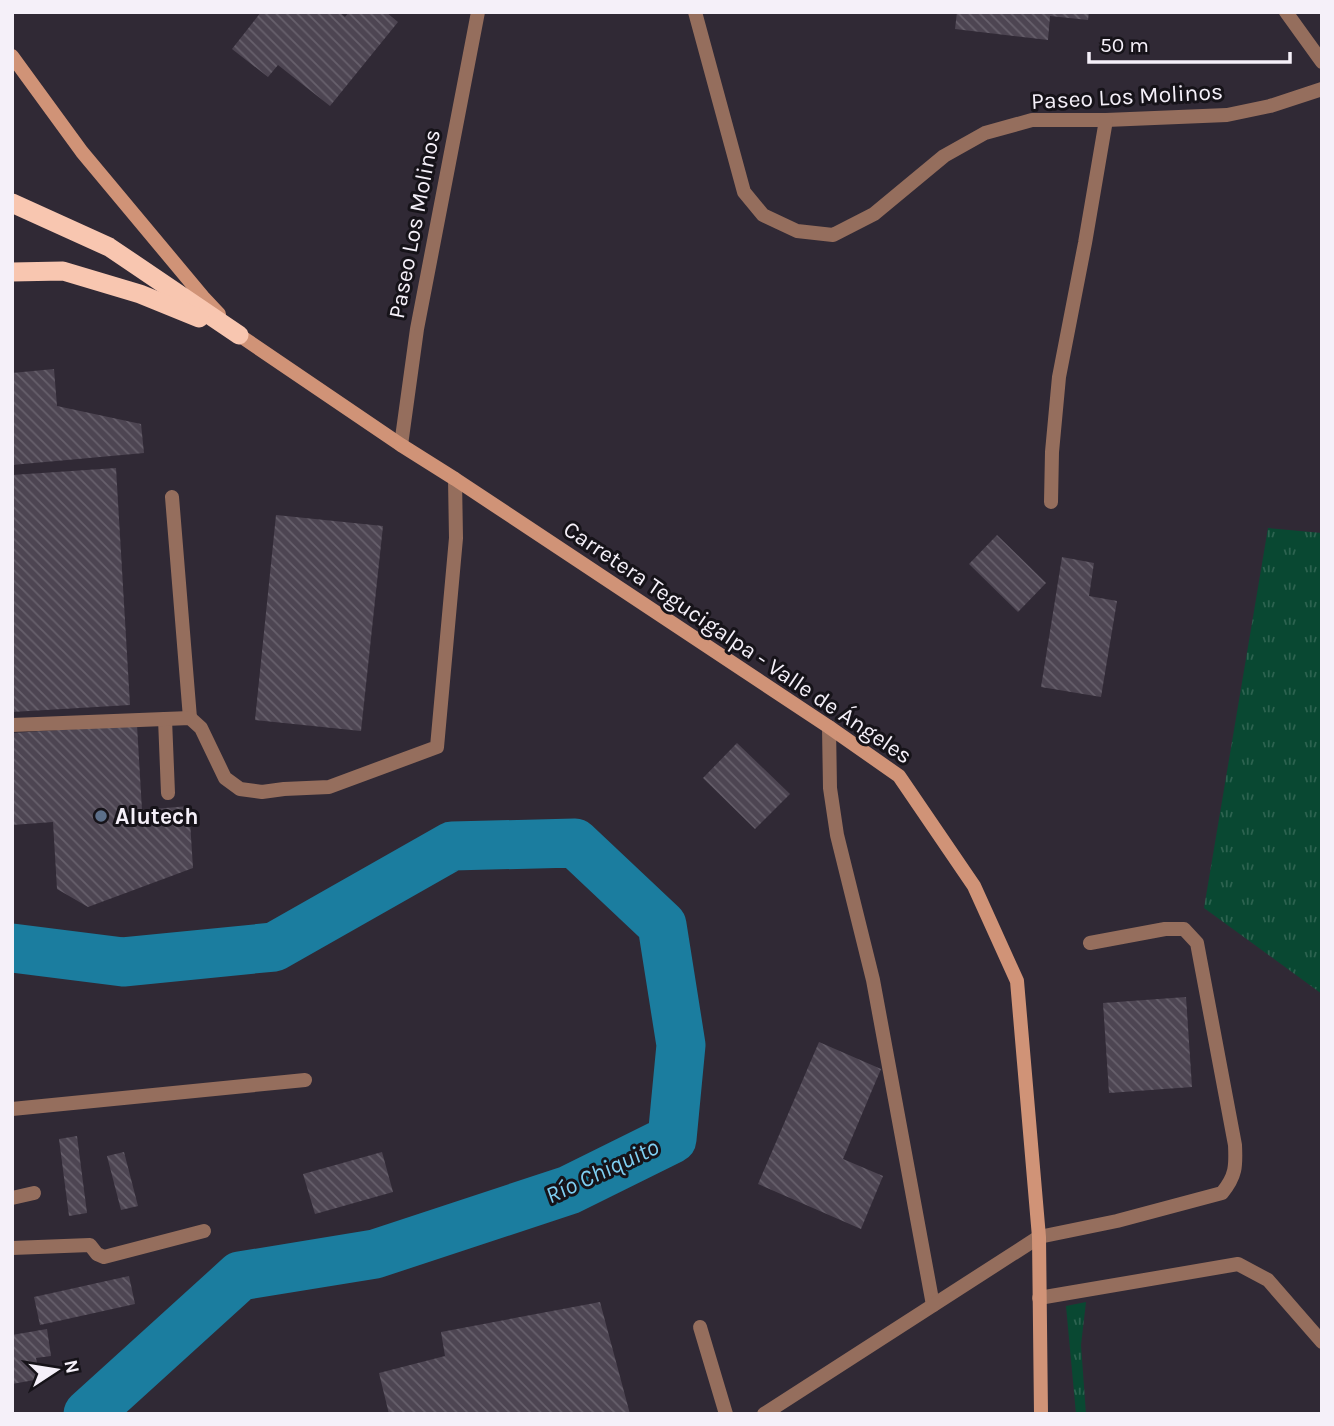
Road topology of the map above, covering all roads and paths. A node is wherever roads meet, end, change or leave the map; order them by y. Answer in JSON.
{"nodes":[{"id":1,"x":478,"y":12,"type":"edge"},
{"id":2,"x":695,"y":12,"type":"edge"},
{"id":3,"x":1286,"y":12,"type":"edge"},
{"id":4,"x":12,"y":56,"type":"edge"},
{"id":5,"x":1322,"y":62,"type":"edge"},
{"id":6,"x":1322,"y":89,"type":"edge"},
{"id":7,"x":1106,"y":120,"type":"junction"},
{"id":8,"x":12,"y":203,"type":"edge"},
{"id":9,"x":12,"y":272,"type":"edge"},
{"id":10,"x":239,"y":335,"type":"junction"},
{"id":11,"x":401,"y":445,"type":"junction"},
{"id":12,"x":455,"y":479,"type":"junction"},
{"id":13,"x":172,"y":497,"type":"dead end"},
{"id":14,"x":1051,"y":502,"type":"dead end"},
{"id":15,"x":190,"y":718,"type":"junction"},
{"id":16,"x":165,"y":719,"type":"junction"},
{"id":17,"x":12,"y":725,"type":"edge"},
{"id":18,"x":829,"y":727,"type":"junction"},
{"id":19,"x":168,"y":793,"type":"dead end"},
{"id":20,"x":1090,"y":943,"type":"dead end"},
{"id":21,"x":305,"y":1080,"type":"dead end"},
{"id":22,"x":12,"y":1109,"type":"edge"},
{"id":23,"x":34,"y":1193,"type":"dead end"},
{"id":24,"x":12,"y":1198,"type":"edge"},
{"id":25,"x":204,"y":1231,"type":"dead end"},
{"id":26,"x":1039,"y":1237,"type":"junction"},
{"id":27,"x":12,"y":1248,"type":"edge"},
{"id":28,"x":1039,"y":1298,"type":"junction"},
{"id":29,"x":933,"y":1305,"type":"junction"},
{"id":30,"x":700,"y":1327,"type":"dead end"},
{"id":31,"x":1322,"y":1342,"type":"edge"},
{"id":32,"x":726,"y":1414,"type":"edge"},
{"id":33,"x":764,"y":1414,"type":"edge"},
{"id":34,"x":1041,"y":1414,"type":"edge"}],
"edges":[{"from":1,"to":11,"type":"street","name":"Paseo Los Molinos"},
{"from":2,"to":7,"type":"street","name":"Paseo Los Molinos"},
{"from":3,"to":5,"type":"street"},
{"from":4,"to":10,"type":"main road","name":"Carretera Tegucigalpa - Valle de Ángeles"},
{"from":6,"to":7,"type":"street","name":"Paseo Los Molinos"},
{"from":7,"to":14,"type":"street"},
{"from":8,"to":10,"type":"highway"},
{"from":9,"to":10,"type":"highway"},
{"from":10,"to":11,"type":"main road","name":"Carretera Tegucigalpa - Valle de Ángeles"},
{"from":11,"to":12,"type":"main road","name":"Carretera Tegucigalpa - Valle de Ángeles"},
{"from":12,"to":15,"type":"street"},
{"from":12,"to":18,"type":"main road","name":"Carretera Tegucigalpa - Valle de Ángeles"},
{"from":13,"to":15,"type":"street"},
{"from":15,"to":16,"type":"street"},
{"from":16,"to":17,"type":"street"},
{"from":16,"to":19,"type":"street"},
{"from":18,"to":26,"type":"main road","name":"Carretera Tegucigalpa - Valle de Ángeles"},
{"from":18,"to":29,"type":"street"},
{"from":20,"to":26,"type":"street"},
{"from":21,"to":22,"type":"street"},
{"from":23,"to":24,"type":"street"},
{"from":25,"to":27,"type":"street"},
{"from":26,"to":28,"type":"main road","name":"Carretera Tegucigalpa - Valle de Ángeles"},
{"from":26,"to":29,"type":"street"},
{"from":28,"to":31,"type":"street"},
{"from":28,"to":34,"type":"main road","name":"Carretera Tegucigalpa - Valle de Ángeles"},
{"from":29,"to":33,"type":"street"},
{"from":30,"to":32,"type":"street"}]}
